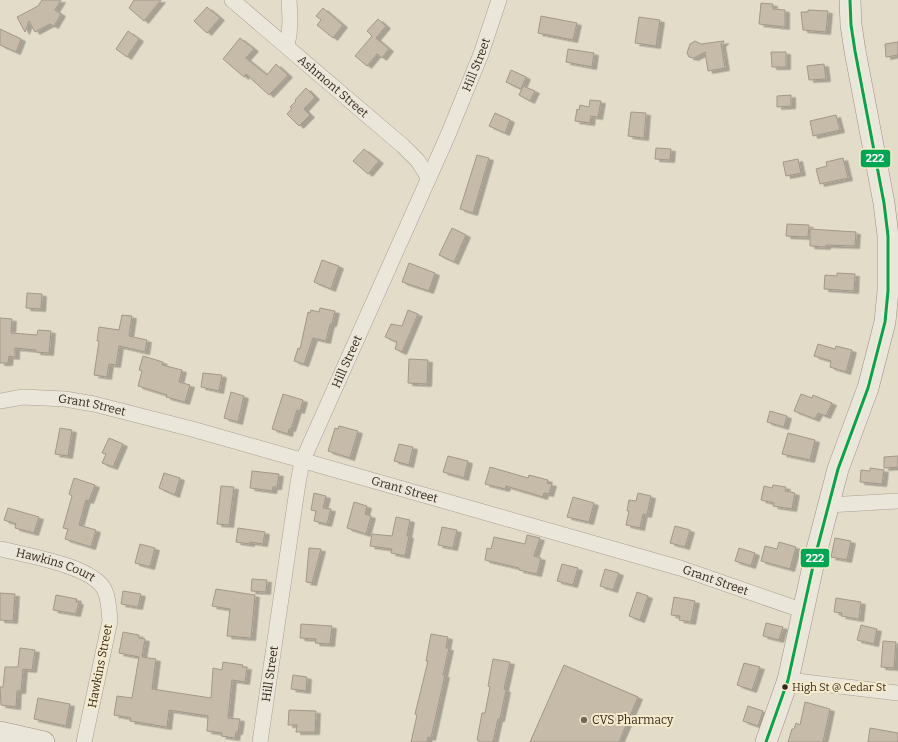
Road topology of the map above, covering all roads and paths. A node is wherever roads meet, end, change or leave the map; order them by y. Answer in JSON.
{"nodes":[{"id":1,"x":232,"y":0,"type":"edge"},
{"id":2,"x":290,"y":0,"type":"edge"},
{"id":3,"x":499,"y":0,"type":"edge"},
{"id":4,"x":850,"y":0,"type":"edge"},
{"id":5,"x":287,"y":46,"type":"junction"},
{"id":6,"x":428,"y":177,"type":"junction"},
{"id":7,"x":0,"y":401,"type":"edge"},
{"id":8,"x":302,"y":462,"type":"junction"},
{"id":9,"x":898,"y":501,"type":"edge"},
{"id":10,"x":828,"y":505,"type":"junction"},
{"id":11,"x":0,"y":549,"type":"edge"},
{"id":12,"x":105,"y":589,"type":"joint"},
{"id":13,"x":804,"y":611,"type":"junction"},
{"id":14,"x":788,"y":680,"type":"junction"},
{"id":15,"x":898,"y":693,"type":"edge"},
{"id":16,"x":0,"y":732,"type":"edge"},
{"id":17,"x":44,"y":742,"type":"edge"},
{"id":18,"x":84,"y":742,"type":"edge"},
{"id":19,"x":260,"y":742,"type":"edge"},
{"id":20,"x":766,"y":742,"type":"edge"}],
"edges":[{"from":1,"to":5,"type":"street","name":"Ashmont Street"},
{"from":2,"to":5,"type":"street"},
{"from":3,"to":6,"type":"street","name":"Hill Street"},
{"from":4,"to":10,"type":"main road"},
{"from":5,"to":6,"type":"street","name":"Ashmont Street"},
{"from":6,"to":8,"type":"street","name":"Hill Street"},
{"from":7,"to":8,"type":"street","name":"Grant Street"},
{"from":8,"to":13,"type":"street","name":"Grant Street"},
{"from":8,"to":19,"type":"street","name":"Hill Street"},
{"from":9,"to":10,"type":"street"},
{"from":10,"to":13,"type":"main road"},
{"from":11,"to":12,"type":"street","name":"Hawkins Court"},
{"from":12,"to":18,"type":"street","name":"Hawkins Street"},
{"from":13,"to":14,"type":"main road"},
{"from":14,"to":15,"type":"street"},
{"from":14,"to":20,"type":"main road"},
{"from":16,"to":17,"type":"main road"}]}
